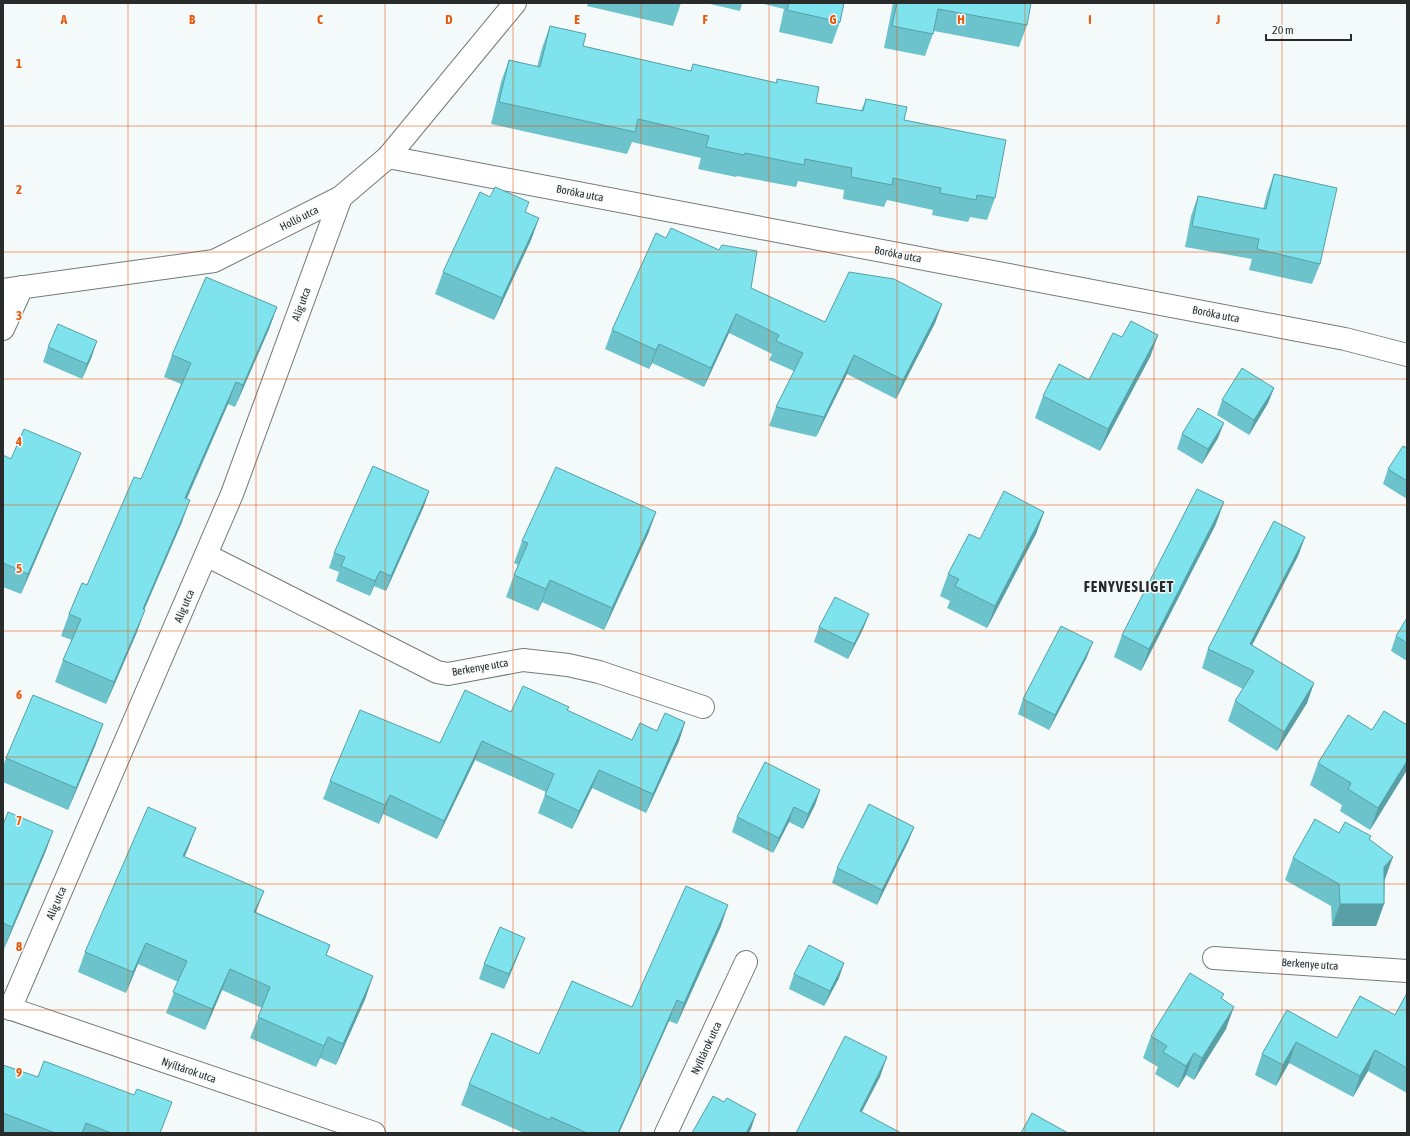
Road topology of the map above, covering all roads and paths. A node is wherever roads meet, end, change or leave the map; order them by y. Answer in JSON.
{"nodes":[{"id":1,"x":515,"y":3,"type":"edge"},
{"id":2,"x":388,"y":157,"type":"junction"},
{"id":3,"x":341,"y":196,"type":"junction"},
{"id":4,"x":13,"y":289,"type":"edge"},
{"id":5,"x":3,"y":329,"type":"edge"},
{"id":6,"x":1407,"y":355,"type":"edge"},
{"id":7,"x":206,"y":555,"type":"junction"},
{"id":8,"x":704,"y":707,"type":"dead end"},
{"id":9,"x":1214,"y":958,"type":"dead end"},
{"id":10,"x":746,"y":962,"type":"dead end"},
{"id":11,"x":1407,"y":970,"type":"edge"},
{"id":12,"x":7,"y":1007,"type":"edge"},
{"id":13,"x":374,"y":1133,"type":"edge"},
{"id":14,"x":666,"y":1133,"type":"edge"}],
"edges":[{"from":1,"to":2,"type":"street","name":"Holló utca"},
{"from":2,"to":3,"type":"street","name":"Holló utca"},
{"from":2,"to":6,"type":"street","name":"Boróka utca"},
{"from":3,"to":4,"type":"street","name":"Holló utca"},
{"from":3,"to":7,"type":"street","name":"Alig utca"},
{"from":4,"to":5,"type":"street"},
{"from":7,"to":8,"type":"street","name":"Berkenye utca"},
{"from":7,"to":12,"type":"street","name":"Alig utca"},
{"from":9,"to":11,"type":"street","name":"Berkenye utca"},
{"from":10,"to":14,"type":"street","name":"Nyíltárok utca"},
{"from":12,"to":13,"type":"street","name":"Nyíltárok utca"}]}
